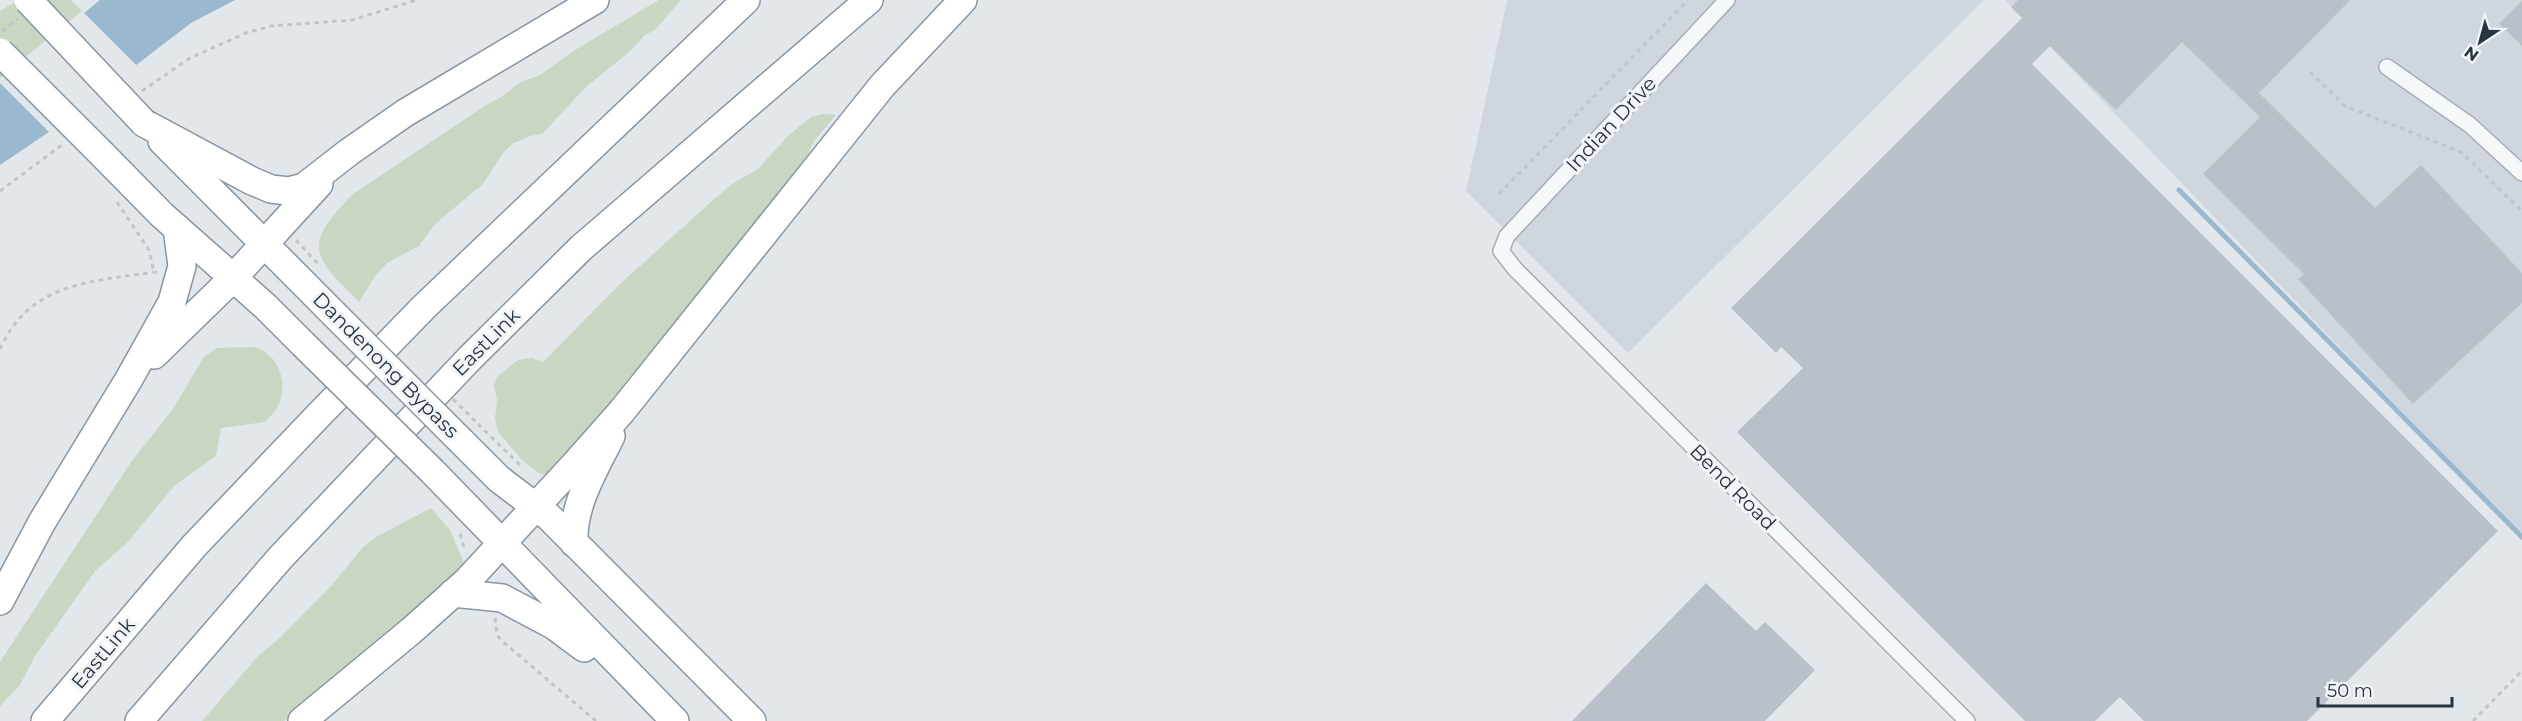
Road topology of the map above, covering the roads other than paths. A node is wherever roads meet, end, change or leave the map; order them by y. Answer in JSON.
{"nodes":[{"id":1,"x":28,"y":0,"type":"edge"},
{"id":2,"x":595,"y":0,"type":"edge"},
{"id":3,"x":746,"y":0,"type":"edge"},
{"id":4,"x":869,"y":0,"type":"edge"},
{"id":5,"x":963,"y":0,"type":"edge"},
{"id":6,"x":1727,"y":0,"type":"edge"},
{"id":7,"x":0,"y":52,"type":"edge"},
{"id":8,"x":2387,"y":67,"type":"dead end"},
{"id":9,"x":144,"y":123,"type":"junction"},
{"id":10,"x":369,"y":139,"type":"junction"},
{"id":11,"x":2522,"y":173,"type":"edge"},
{"id":12,"x":177,"y":228,"type":"junction"},
{"id":13,"x":265,"y":245,"type":"junction"},
{"id":14,"x":1502,"y":251,"type":"joint"},
{"id":15,"x":233,"y":278,"type":"junction"},
{"id":16,"x":129,"y":379,"type":"junction"},
{"id":17,"x":622,"y":411,"type":"junction"},
{"id":18,"x":535,"y":506,"type":"junction"},
{"id":19,"x":502,"y":543,"type":"junction"},
{"id":20,"x":574,"y":543,"type":"junction"},
{"id":21,"x":453,"y":593,"type":"junction"},
{"id":22,"x":0,"y":601,"type":"edge"},
{"id":23,"x":45,"y":721,"type":"edge"},
{"id":24,"x":139,"y":721,"type":"edge"},
{"id":25,"x":302,"y":721,"type":"edge"},
{"id":26,"x":667,"y":721,"type":"edge"},
{"id":27,"x":675,"y":721,"type":"edge"},
{"id":28,"x":752,"y":721,"type":"edge"},
{"id":29,"x":1967,"y":721,"type":"edge"}],
"edges":[{"from":1,"to":9,"type":"highway","name":"Dandenong Bypass","bridge":true},
{"from":2,"to":10,"type":"highway"},
{"from":3,"to":23,"type":"highway","name":"EastLink"},
{"from":4,"to":24,"type":"highway","name":"EastLink"},
{"from":5,"to":17,"type":"highway"},
{"from":6,"to":14,"type":"street","name":"Indian Drive"},
{"from":7,"to":12,"type":"highway","bridge":true},
{"from":8,"to":11,"type":"street"},
{"from":9,"to":10,"type":"highway"},
{"from":9,"to":13,"type":"highway","name":"Dandenong Bypass"},
{"from":10,"to":13,"type":"highway"},
{"from":12,"to":15,"type":"highway"},
{"from":12,"to":16,"type":"highway"},
{"from":13,"to":15,"type":"highway"},
{"from":13,"to":18,"type":"highway","name":"Dandenong Bypass","bridge":true},
{"from":14,"to":29,"type":"street","name":"Bend Road"},
{"from":15,"to":16,"type":"highway"},
{"from":15,"to":19,"type":"highway","bridge":true},
{"from":16,"to":22,"type":"highway"},
{"from":17,"to":18,"type":"highway"},
{"from":17,"to":20,"type":"highway"},
{"from":18,"to":19,"type":"highway"},
{"from":18,"to":20,"type":"highway","name":"Dandenong Bypass"},
{"from":19,"to":21,"type":"highway"},
{"from":19,"to":27,"type":"highway"},
{"from":20,"to":28,"type":"highway","name":"Dandenong Bypass"},
{"from":21,"to":25,"type":"highway"},
{"from":21,"to":26,"type":"highway"}]}
